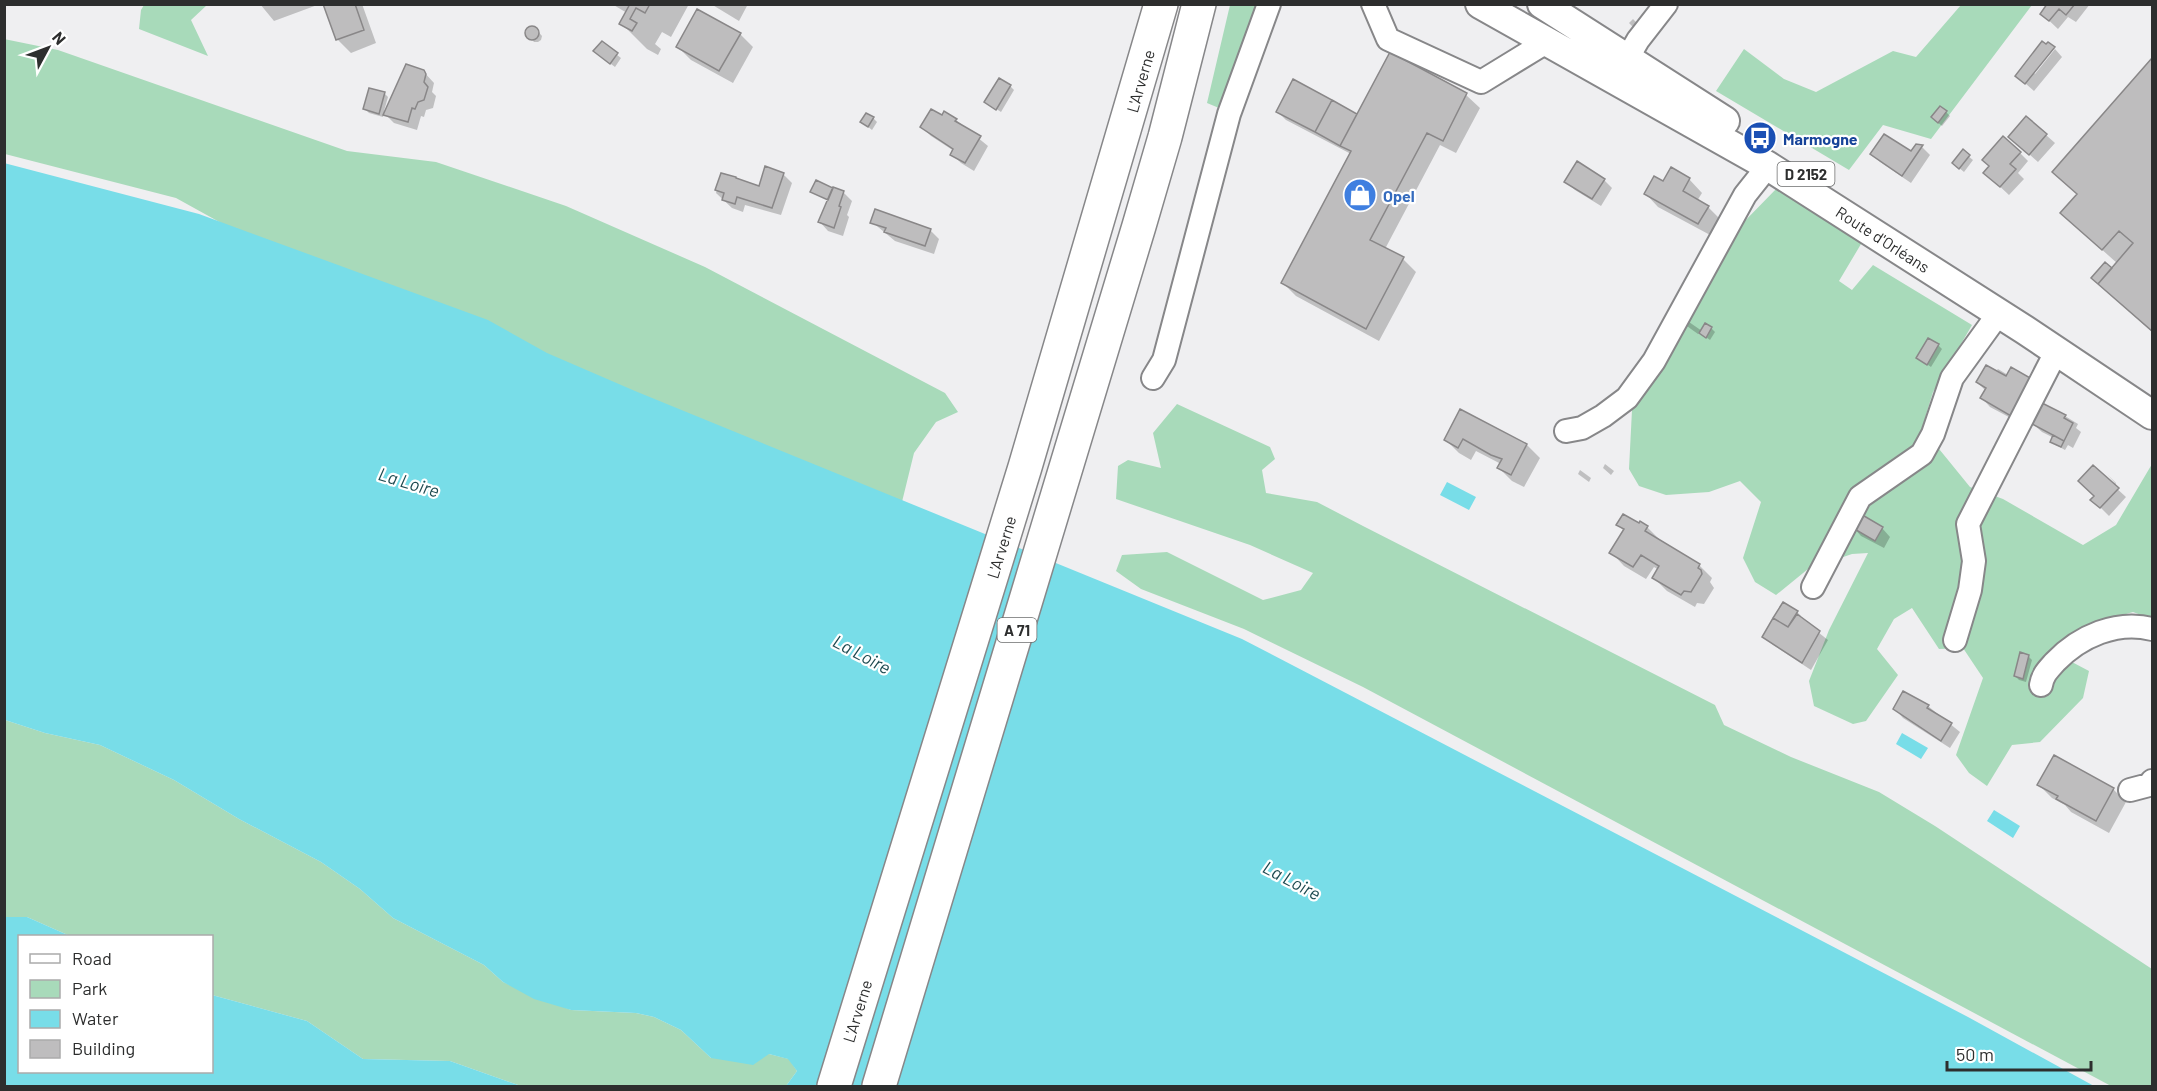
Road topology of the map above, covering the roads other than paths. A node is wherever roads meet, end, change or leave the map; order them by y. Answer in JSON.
{"nodes":[{"id":1,"x":1161,"y":4,"type":"edge"},
{"id":2,"x":1198,"y":4,"type":"edge"},
{"id":3,"x":1269,"y":4,"type":"edge"},
{"id":4,"x":1373,"y":4,"type":"edge"},
{"id":5,"x":1480,"y":4,"type":"edge"},
{"id":6,"x":1542,"y":4,"type":"edge"},
{"id":7,"x":1558,"y":4,"type":"edge"},
{"id":8,"x":1666,"y":4,"type":"edge"},
{"id":9,"x":1581,"y":28,"type":"junction"},
{"id":10,"x":1548,"y":41,"type":"junction"},
{"id":11,"x":1627,"y":59,"type":"junction"},
{"id":12,"x":1768,"y":166,"type":"junction"},
{"id":13,"x":1999,"y":313,"type":"junction"},
{"id":14,"x":2056,"y":352,"type":"junction"},
{"id":15,"x":1153,"y":378,"type":"dead end"},
{"id":16,"x":2152,"y":397,"type":"edge"},
{"id":17,"x":2152,"y":414,"type":"edge"},
{"id":18,"x":1566,"y":431,"type":"dead end"},
{"id":19,"x":1813,"y":588,"type":"dead end"},
{"id":20,"x":2152,"y":629,"type":"edge"},
{"id":21,"x":1955,"y":640,"type":"dead end"},
{"id":22,"x":2041,"y":685,"type":"dead end"},
{"id":23,"x":2152,"y":781,"type":"edge"},
{"id":24,"x":2130,"y":790,"type":"dead end"},
{"id":25,"x":834,"y":1086,"type":"edge"},
{"id":26,"x":879,"y":1086,"type":"edge"}],
"edges":[{"from":1,"to":25,"type":"highway","name":"L'Arverne","number":"A 71"},
{"from":2,"to":26,"type":"highway","number":"A 71"},
{"from":3,"to":15,"type":"street"},
{"from":4,"to":10,"type":"street"},
{"from":5,"to":10,"type":"main road","name":"Route d'Orléans","number":"D 2152"},
{"from":6,"to":9,"type":"main road","name":"Route d'Orléans","number":"D 2152"},
{"from":7,"to":9,"type":"main road"},
{"from":8,"to":11,"type":"street"},
{"from":9,"to":11,"type":"main road","name":"Route d'Orléans","number":"D 2152"},
{"from":10,"to":12,"type":"main road","name":"Route d'Orléans","number":"D 2152"},
{"from":11,"to":16,"type":"main road","name":"Route d'Orléans","number":"D 2152"},
{"from":12,"to":13,"type":"main road","name":"Route d'Orléans","number":"D 2152"},
{"from":12,"to":18,"type":"street"},
{"from":13,"to":14,"type":"main road","name":"Route d'Orléans","number":"D 2152"},
{"from":13,"to":19,"type":"street"},
{"from":14,"to":17,"type":"main road","name":"Route d'Orléans","number":"D 2152"},
{"from":14,"to":21,"type":"street"},
{"from":20,"to":22,"type":"street"},
{"from":23,"to":24,"type":"street"}]}
